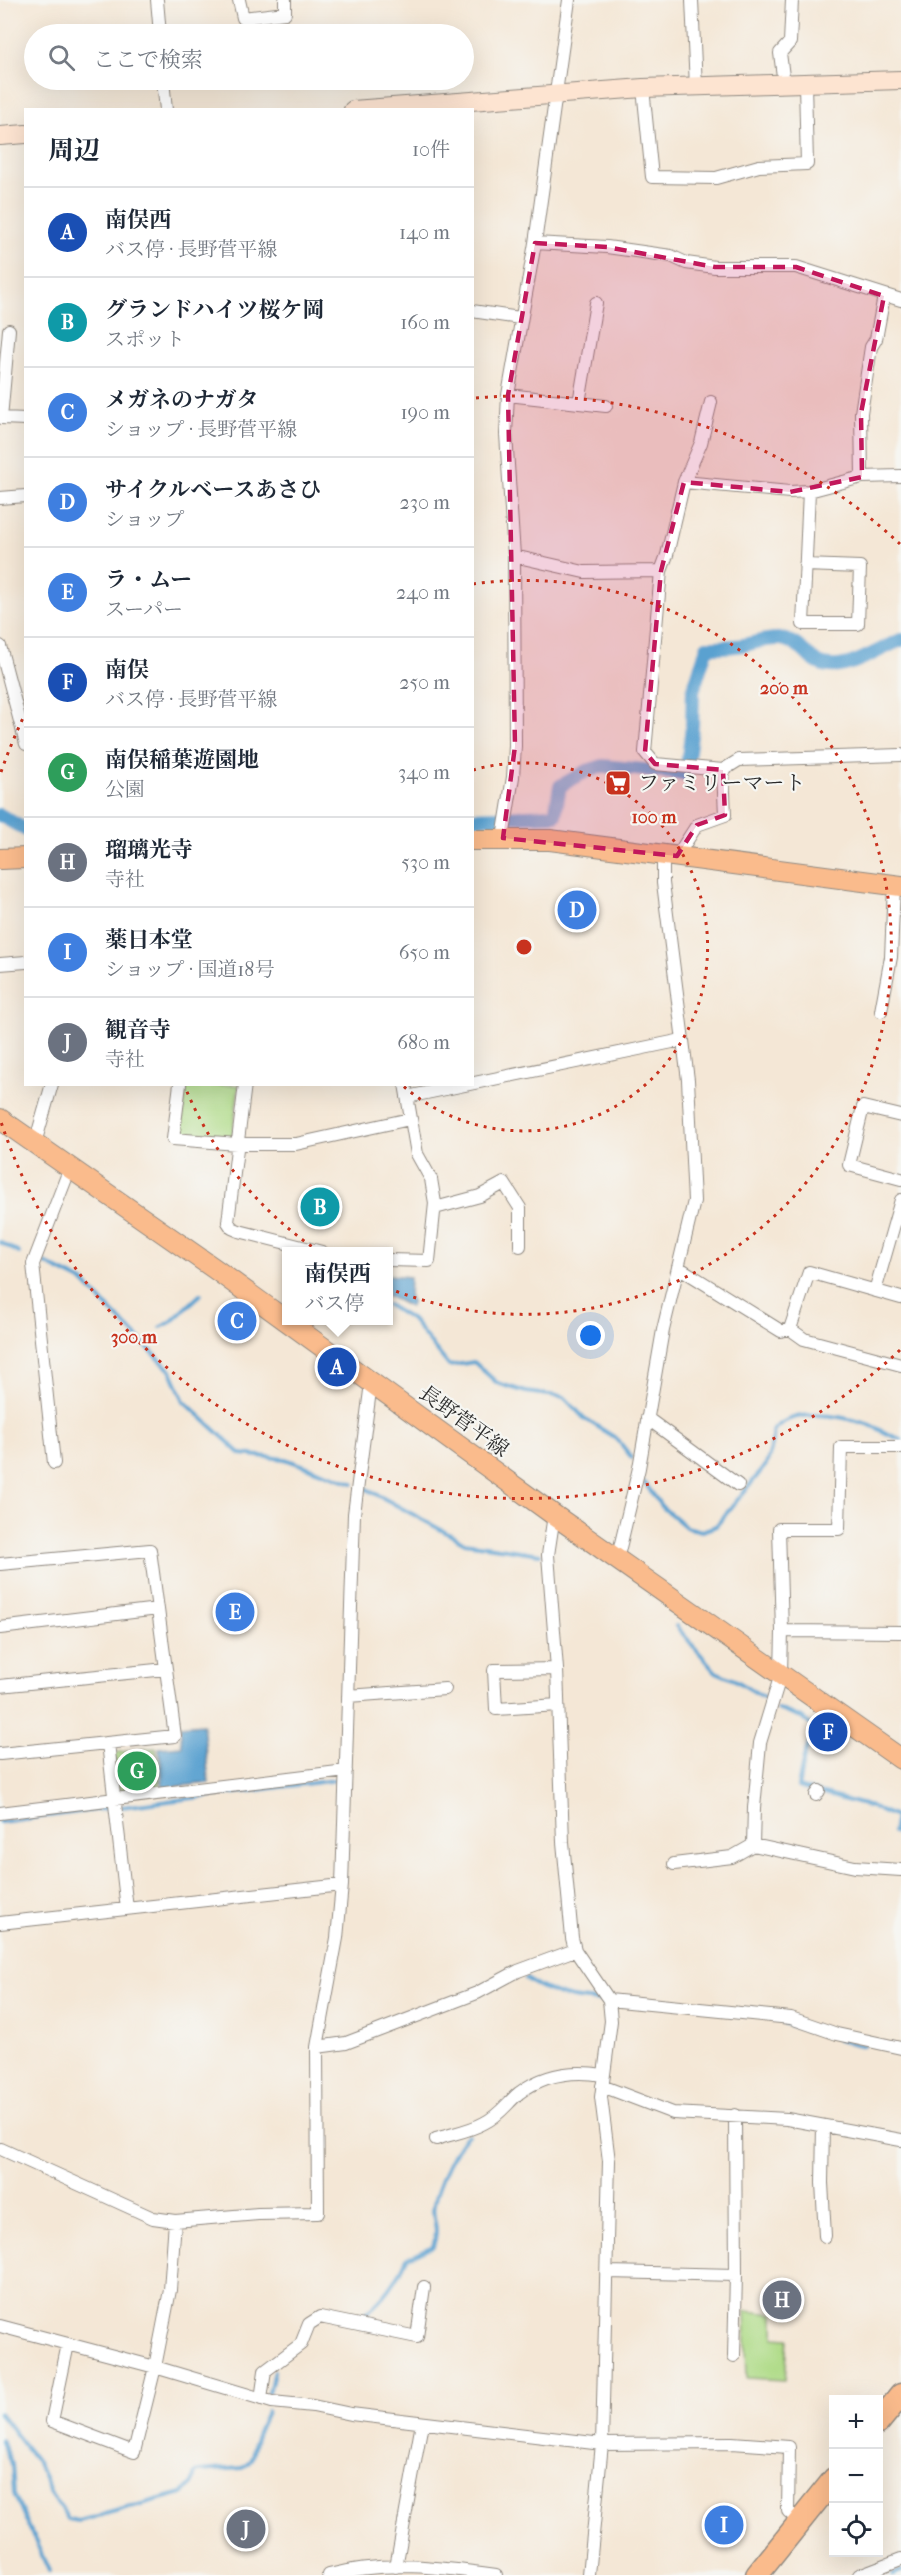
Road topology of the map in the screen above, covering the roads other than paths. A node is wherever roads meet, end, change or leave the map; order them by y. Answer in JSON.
{"nodes":[{"id":1,"x":157,"y":0,"type":"edge"},
{"id":2,"x":239,"y":0,"type":"edge"},
{"id":3,"x":285,"y":0,"type":"edge"},
{"id":4,"x":569,"y":0,"type":"edge"},
{"id":5,"x":692,"y":0,"type":"edge"},
{"id":6,"x":792,"y":0,"type":"edge"},
{"id":7,"x":159,"y":24,"type":"edge"},
{"id":8,"x":901,"y":80,"type":"edge"},
{"id":9,"x":806,"y":83,"type":"junction"},
{"id":10,"x":784,"y":84,"type":"junction"},
{"id":11,"x":696,"y":87,"type":"junction"},
{"id":12,"x":643,"y":88,"type":"junction"},
{"id":13,"x":165,"y":90,"type":"edge"},
{"id":14,"x":556,"y":94,"type":"junction"},
{"id":15,"x":166,"y":108,"type":"edge"},
{"id":16,"x":378,"y":108,"type":"edge"},
{"id":17,"x":24,"y":134,"type":"edge"},
{"id":18,"x":0,"y":136,"type":"edge"},
{"id":19,"x":535,"y":243,"type":"junction"},
{"id":20,"x":884,"y":296,"type":"junction"},
{"id":21,"x":901,"y":300,"type":"edge"},
{"id":22,"x":596,"y":303,"type":"dead end"},
{"id":23,"x":474,"y":311,"type":"edge"},
{"id":24,"x":520,"y":318,"type":"junction"},
{"id":25,"x":9,"y":330,"type":"dead end"},
{"id":26,"x":508,"y":395,"type":"junction"},
{"id":27,"x":711,"y":402,"type":"dead end"},
{"id":28,"x":579,"y":403,"type":"junction"},
{"id":29,"x":606,"y":406,"type":"dead end"},
{"id":30,"x":24,"y":419,"type":"edge"},
{"id":31,"x":901,"y":476,"type":"edge"},
{"id":32,"x":862,"y":477,"type":"junction"},
{"id":33,"x":684,"y":482,"type":"junction"},
{"id":34,"x":809,"y":491,"type":"junction"},
{"id":35,"x":24,"y":496,"type":"edge"},
{"id":36,"x":0,"y":498,"type":"edge"},
{"id":37,"x":514,"y":556,"type":"junction"},
{"id":38,"x":805,"y":566,"type":"junction"},
{"id":39,"x":661,"y":571,"type":"junction"},
{"id":40,"x":0,"y":646,"type":"edge"},
{"id":41,"x":24,"y":736,"type":"edge"},
{"id":42,"x":901,"y":755,"type":"edge"},
{"id":43,"x":723,"y":770,"type":"junction"},
{"id":44,"x":506,"y":824,"type":"junction"},
{"id":45,"x":474,"y":839,"type":"edge"},
{"id":46,"x":670,"y":855,"type":"junction"},
{"id":47,"x":24,"y":858,"type":"edge"},
{"id":48,"x":0,"y":859,"type":"edge"},
{"id":49,"x":898,"y":885,"type":"edge"},
{"id":50,"x":24,"y":962,"type":"edge"},
{"id":51,"x":0,"y":964,"type":"edge"},
{"id":52,"x":881,"y":1011,"type":"dead end"},
{"id":53,"x":682,"y":1040,"type":"junction"},
{"id":54,"x":474,"y":1078,"type":"edge"},
{"id":55,"x":51,"y":1086,"type":"edge"},
{"id":56,"x":180,"y":1086,"type":"edge"},
{"id":57,"x":245,"y":1086,"type":"edge"},
{"id":58,"x":433,"y":1086,"type":"edge"},
{"id":59,"x":406,"y":1091,"type":"edge"},
{"id":60,"x":901,"y":1116,"type":"edge"},
{"id":61,"x":0,"y":1119,"type":"edge"},
{"id":62,"x":410,"y":1119,"type":"junction"},
{"id":63,"x":35,"y":1143,"type":"junction"},
{"id":64,"x":237,"y":1144,"type":"junction"},
{"id":65,"x":70,"y":1168,"type":"junction"},
{"id":66,"x":901,"y":1179,"type":"edge"},
{"id":67,"x":901,"y":1200,"type":"edge"},
{"id":68,"x":435,"y":1208,"type":"junction"},
{"id":69,"x":520,"y":1246,"type":"dead end"},
{"id":70,"x":298,"y":1247,"type":"edge"},
{"id":71,"x":393,"y":1260,"type":"edge"},
{"id":72,"x":678,"y":1267,"type":"junction"},
{"id":73,"x":875,"y":1291,"type":"junction"},
{"id":74,"x":901,"y":1298,"type":"edge"},
{"id":75,"x":282,"y":1316,"type":"edge"},
{"id":76,"x":294,"y":1325,"type":"edge"},
{"id":77,"x":790,"y":1329,"type":"junction"},
{"id":78,"x":901,"y":1365,"type":"edge"},
{"id":79,"x":370,"y":1383,"type":"junction"},
{"id":80,"x":647,"y":1418,"type":"junction"},
{"id":81,"x":901,"y":1447,"type":"edge"},
{"id":82,"x":54,"y":1463,"type":"dead end"},
{"id":83,"x":738,"y":1485,"type":"dead end"},
{"id":84,"x":554,"y":1515,"type":"junction"},
{"id":85,"x":617,"y":1560,"type":"junction"},
{"id":86,"x":0,"y":1564,"type":"edge"},
{"id":87,"x":158,"y":1609,"type":"junction"},
{"id":88,"x":0,"y":1628,"type":"edge"},
{"id":89,"x":782,"y":1631,"type":"junction"},
{"id":90,"x":901,"y":1632,"type":"edge"},
{"id":91,"x":166,"y":1669,"type":"junction"},
{"id":92,"x":557,"y":1669,"type":"junction"},
{"id":93,"x":780,"y":1674,"type":"junction"},
{"id":94,"x":0,"y":1686,"type":"edge"},
{"id":95,"x":445,"y":1689,"type":"dead end"},
{"id":96,"x":348,"y":1695,"type":"junction"},
{"id":97,"x":558,"y":1706,"type":"junction"},
{"id":98,"x":108,"y":1743,"type":"junction"},
{"id":99,"x":0,"y":1754,"type":"edge"},
{"id":100,"x":901,"y":1759,"type":"edge"},
{"id":101,"x":346,"y":1771,"type":"junction"},
{"id":102,"x":114,"y":1800,"type":"junction"},
{"id":103,"x":0,"y":1813,"type":"edge"},
{"id":104,"x":753,"y":1845,"type":"junction"},
{"id":105,"x":674,"y":1864,"type":"dead end"},
{"id":106,"x":901,"y":1870,"type":"edge"},
{"id":107,"x":342,"y":1885,"type":"junction"},
{"id":108,"x":127,"y":1909,"type":"junction"},
{"id":109,"x":0,"y":1923,"type":"edge"},
{"id":110,"x":575,"y":1950,"type":"junction"},
{"id":111,"x":609,"y":2000,"type":"junction"},
{"id":112,"x":317,"y":2048,"type":"junction"},
{"id":113,"x":901,"y":2048,"type":"edge"},
{"id":114,"x":602,"y":2081,"type":"junction"},
{"id":115,"x":735,"y":2115,"type":"junction"},
{"id":116,"x":823,"y":2126,"type":"junction"},
{"id":117,"x":436,"y":2139,"type":"dead end"},
{"id":118,"x":901,"y":2140,"type":"edge"},
{"id":119,"x":0,"y":2152,"type":"edge"},
{"id":120,"x":175,"y":2221,"type":"junction"},
{"id":121,"x":825,"y":2236,"type":"dead end"},
{"id":122,"x":608,"y":2272,"type":"junction"},
{"id":123,"x":736,"y":2275,"type":"junction"},
{"id":124,"x":424,"y":2287,"type":"dead end"},
{"id":125,"x":0,"y":2326,"type":"edge"},
{"id":126,"x":68,"y":2343,"type":"junction"},
{"id":127,"x":734,"y":2356,"type":"dead end"},
{"id":128,"x":155,"y":2367,"type":"junction"},
{"id":129,"x":901,"y":2395,"type":"edge"},
{"id":130,"x":261,"y":2399,"type":"junction"},
{"id":131,"x":883,"y":2418,"type":"edge"},
{"id":132,"x":422,"y":2423,"type":"junction"},
{"id":133,"x":602,"y":2444,"type":"junction"},
{"id":134,"x":829,"y":2486,"type":"edge"},
{"id":135,"x":800,"y":2522,"type":"junction"},
{"id":136,"x":901,"y":2559,"type":"edge"},
{"id":137,"x":396,"y":2567,"type":"junction"},
{"id":138,"x":329,"y":2575,"type":"edge"},
{"id":139,"x":496,"y":2575,"type":"edge"},
{"id":140,"x":588,"y":2575,"type":"edge"},
{"id":141,"x":757,"y":2575,"type":"edge"},
{"id":142,"x":859,"y":2575,"type":"edge"}],
"edges":[{"from":1,"to":7,"type":"street"},
{"from":2,"to":3,"type":"street"},
{"from":4,"to":14,"type":"street"},
{"from":5,"to":11,"type":"street"},
{"from":6,"to":10,"type":"street"},
{"from":8,"to":9,"type":"street"},
{"from":9,"to":10,"type":"street"},
{"from":9,"to":12,"type":"street"},
{"from":10,"to":11,"type":"street"},
{"from":11,"to":12,"type":"street"},
{"from":12,"to":14,"type":"street"},
{"from":13,"to":15,"type":"street"},
{"from":14,"to":16,"type":"street"},
{"from":14,"to":19,"type":"street"},
{"from":17,"to":18,"type":"street"},
{"from":19,"to":20,"type":"street"},
{"from":19,"to":24,"type":"street"},
{"from":20,"to":21,"type":"street"},
{"from":20,"to":32,"type":"street"},
{"from":22,"to":28,"type":"street"},
{"from":23,"to":24,"type":"street"},
{"from":24,"to":26,"type":"street"},
{"from":25,"to":30,"type":"street"},
{"from":26,"to":28,"type":"street"},
{"from":26,"to":37,"type":"street"},
{"from":27,"to":33,"type":"street"},
{"from":28,"to":29,"type":"street"},
{"from":31,"to":32,"type":"street"},
{"from":32,"to":34,"type":"street"},
{"from":33,"to":34,"type":"street"},
{"from":33,"to":39,"type":"street"},
{"from":34,"to":38,"type":"street"},
{"from":35,"to":36,"type":"street"},
{"from":37,"to":39,"type":"street"},
{"from":37,"to":44,"type":"street"},
{"from":38,"to":38,"type":"street"},
{"from":39,"to":43,"type":"street"},
{"from":40,"to":41,"type":"street"},
{"from":42,"to":43,"type":"street"},
{"from":43,"to":46,"type":"street"},
{"from":44,"to":45,"type":"main road"},
{"from":44,"to":46,"type":"main road"},
{"from":46,"to":49,"type":"main road"},
{"from":46,"to":53,"type":"street"},
{"from":47,"to":48,"type":"main road"},
{"from":49,"to":52,"type":"street"},
{"from":50,"to":51,"type":"street"},
{"from":53,"to":54,"type":"street"},
{"from":53,"to":72,"type":"street"},
{"from":55,"to":63,"type":"street"},
{"from":56,"to":64,"type":"street"},
{"from":57,"to":64,"type":"street"},
{"from":58,"to":59,"type":"street"},
{"from":59,"to":62,"type":"street"},
{"from":60,"to":66,"type":"street"},
{"from":61,"to":63,"type":"main road","name":"長野菅平線"},
{"from":62,"to":64,"type":"street"},
{"from":62,"to":68,"type":"street"},
{"from":63,"to":65,"type":"main road","name":"長野菅平線"},
{"from":64,"to":70,"type":"street"},
{"from":65,"to":75,"type":"main road","name":"長野菅平線"},
{"from":65,"to":82,"type":"street"},
{"from":67,"to":73,"type":"street"},
{"from":68,"to":69,"type":"street"},
{"from":68,"to":71,"type":"street"},
{"from":72,"to":77,"type":"street"},
{"from":72,"to":80,"type":"street"},
{"from":73,"to":74,"type":"street"},
{"from":73,"to":77,"type":"street"},
{"from":76,"to":79,"type":"main road","name":"長野菅平線"},
{"from":77,"to":78,"type":"street"},
{"from":79,"to":84,"type":"main road","name":"長野菅平線"},
{"from":79,"to":96,"type":"street"},
{"from":80,"to":83,"type":"street"},
{"from":80,"to":85,"type":"street"},
{"from":81,"to":89,"type":"street"},
{"from":84,"to":85,"type":"main road","name":"長野菅平線"},
{"from":84,"to":92,"type":"street"},
{"from":85,"to":93,"type":"main road","name":"長野菅平線"},
{"from":86,"to":87,"type":"street"},
{"from":87,"to":88,"type":"street"},
{"from":87,"to":91,"type":"street"},
{"from":89,"to":90,"type":"street"},
{"from":89,"to":93,"type":"street"},
{"from":91,"to":94,"type":"street"},
{"from":91,"to":98,"type":"street"},
{"from":92,"to":97,"type":"street"},
{"from":92,"to":97,"type":"street"},
{"from":93,"to":100,"type":"main road","name":"長野菅平線"},
{"from":93,"to":104,"type":"street"},
{"from":95,"to":96,"type":"street"},
{"from":96,"to":101,"type":"street"},
{"from":97,"to":110,"type":"street"},
{"from":98,"to":99,"type":"street"},
{"from":98,"to":102,"type":"street"},
{"from":101,"to":102,"type":"street"},
{"from":101,"to":107,"type":"street"},
{"from":102,"to":103,"type":"street"},
{"from":102,"to":108,"type":"street"},
{"from":104,"to":105,"type":"street"},
{"from":104,"to":106,"type":"street"},
{"from":107,"to":108,"type":"street"},
{"from":107,"to":112,"type":"street"},
{"from":108,"to":109,"type":"street"},
{"from":110,"to":111,"type":"street"},
{"from":110,"to":112,"type":"street"},
{"from":111,"to":113,"type":"street"},
{"from":111,"to":114,"type":"street"},
{"from":112,"to":120,"type":"street"},
{"from":114,"to":115,"type":"street"},
{"from":114,"to":117,"type":"street"},
{"from":114,"to":122,"type":"street"},
{"from":115,"to":116,"type":"street"},
{"from":115,"to":123,"type":"street"},
{"from":116,"to":118,"type":"street"},
{"from":116,"to":121,"type":"street"},
{"from":119,"to":120,"type":"street"},
{"from":120,"to":128,"type":"street"},
{"from":122,"to":123,"type":"street"},
{"from":122,"to":133,"type":"street"},
{"from":123,"to":127,"type":"street"},
{"from":124,"to":130,"type":"street"},
{"from":125,"to":126,"type":"street"},
{"from":126,"to":128,"type":"street"},
{"from":126,"to":128,"type":"street"},
{"from":128,"to":130,"type":"street"},
{"from":129,"to":131,"type":"highway"},
{"from":130,"to":132,"type":"street"},
{"from":132,"to":133,"type":"street"},
{"from":132,"to":137,"type":"street"},
{"from":133,"to":135,"type":"street"},
{"from":133,"to":140,"type":"street"},
{"from":134,"to":135,"type":"highway"},
{"from":135,"to":141,"type":"highway"},
{"from":136,"to":142,"type":"street"},
{"from":137,"to":138,"type":"street"},
{"from":137,"to":139,"type":"street"}]}
